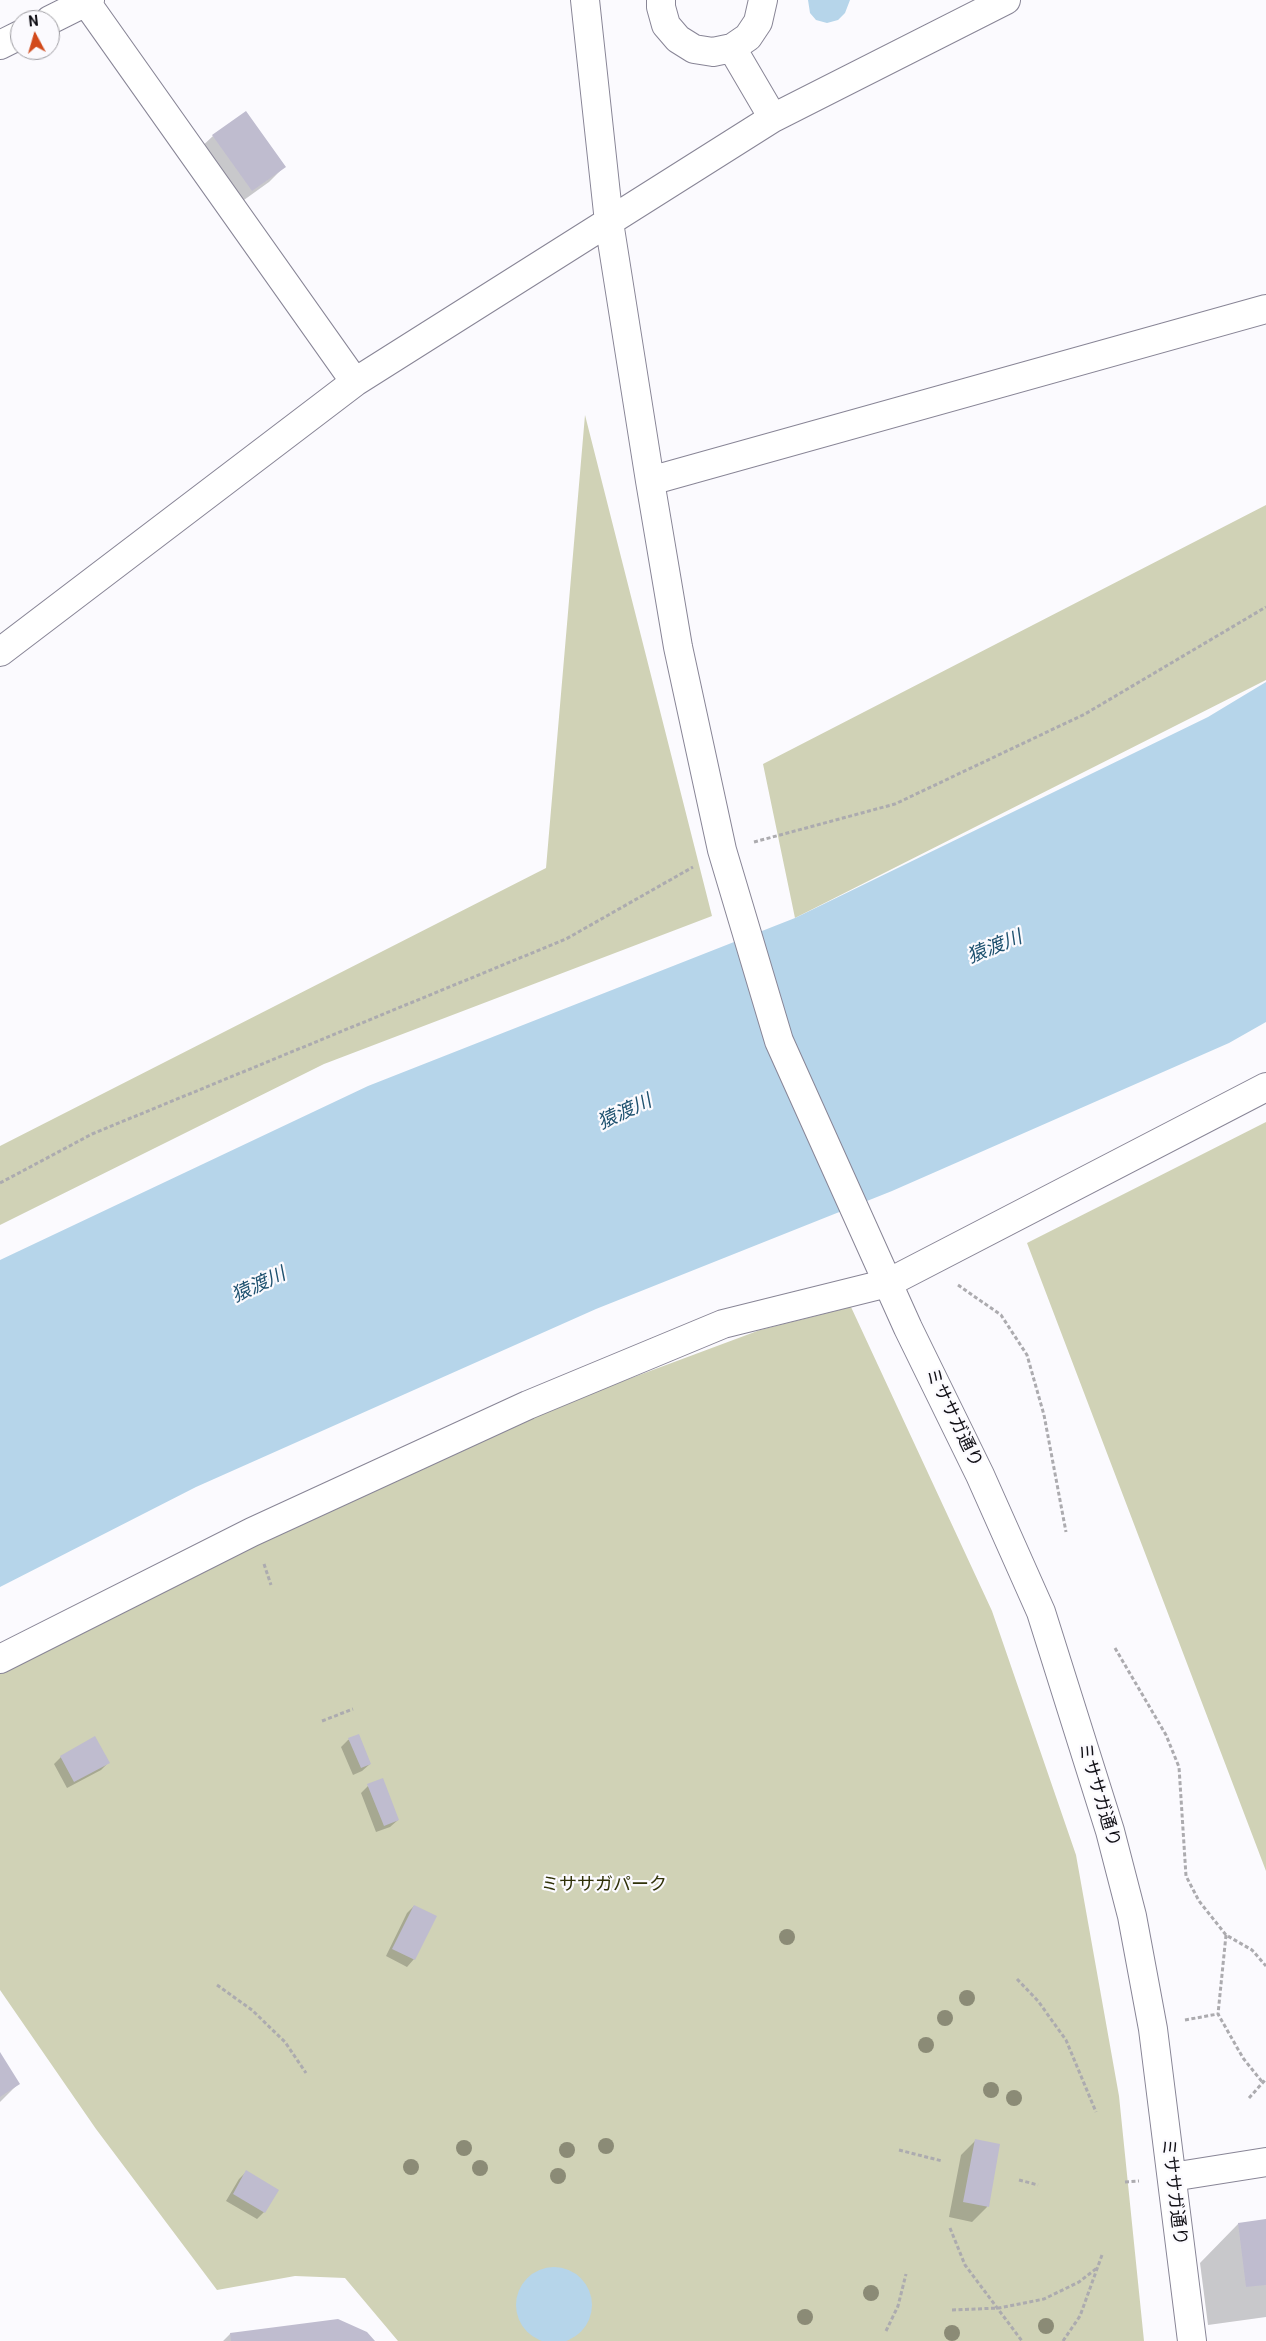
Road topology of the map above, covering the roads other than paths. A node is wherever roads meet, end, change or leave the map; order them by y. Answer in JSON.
{"nodes":[{"id":1,"x":585,"y":0,"type":"edge"},
{"id":2,"x":661,"y":0,"type":"edge"},
{"id":3,"x":763,"y":0,"type":"edge"},
{"id":4,"x":1006,"y":0,"type":"edge"},
{"id":5,"x":88,"y":1,"type":"edge"},
{"id":6,"x":60,"y":15,"type":"edge"},
{"id":7,"x":732,"y":48,"type":"junction"},
{"id":8,"x":773,"y":118,"type":"junction"},
{"id":9,"x":609,"y":222,"type":"junction"},
{"id":10,"x":1266,"y":309,"type":"edge"},
{"id":11,"x":355,"y":382,"type":"junction"},
{"id":12,"x":650,"y":481,"type":"junction"},
{"id":13,"x":0,"y":652,"type":"edge"},
{"id":14,"x":1266,"y":1087,"type":"edge"},
{"id":15,"x":888,"y":1283,"type":"junction"},
{"id":16,"x":0,"y":1659,"type":"edge"},
{"id":17,"x":1266,"y":2162,"type":"edge"},
{"id":18,"x":1172,"y":2177,"type":"junction"},
{"id":19,"x":1192,"y":2341,"type":"edge"}],
"edges":[{"from":1,"to":9,"type":"street","name":"ミササガ通り"},
{"from":2,"to":7,"type":"street"},
{"from":3,"to":7,"type":"street"},
{"from":4,"to":8,"type":"street"},
{"from":5,"to":6,"type":"street"},
{"from":5,"to":11,"type":"street"},
{"from":7,"to":8,"type":"street"},
{"from":8,"to":9,"type":"street"},
{"from":9,"to":11,"type":"street"},
{"from":9,"to":12,"type":"street","name":"ミササガ通り"},
{"from":10,"to":12,"type":"street"},
{"from":11,"to":13,"type":"street"},
{"from":12,"to":15,"type":"street","name":"ミササガ通り"},
{"from":14,"to":15,"type":"street"},
{"from":15,"to":16,"type":"street"},
{"from":15,"to":18,"type":"street","name":"ミササガ通り"},
{"from":17,"to":18,"type":"street"},
{"from":18,"to":19,"type":"street","name":"ミササガ通り"}]}
